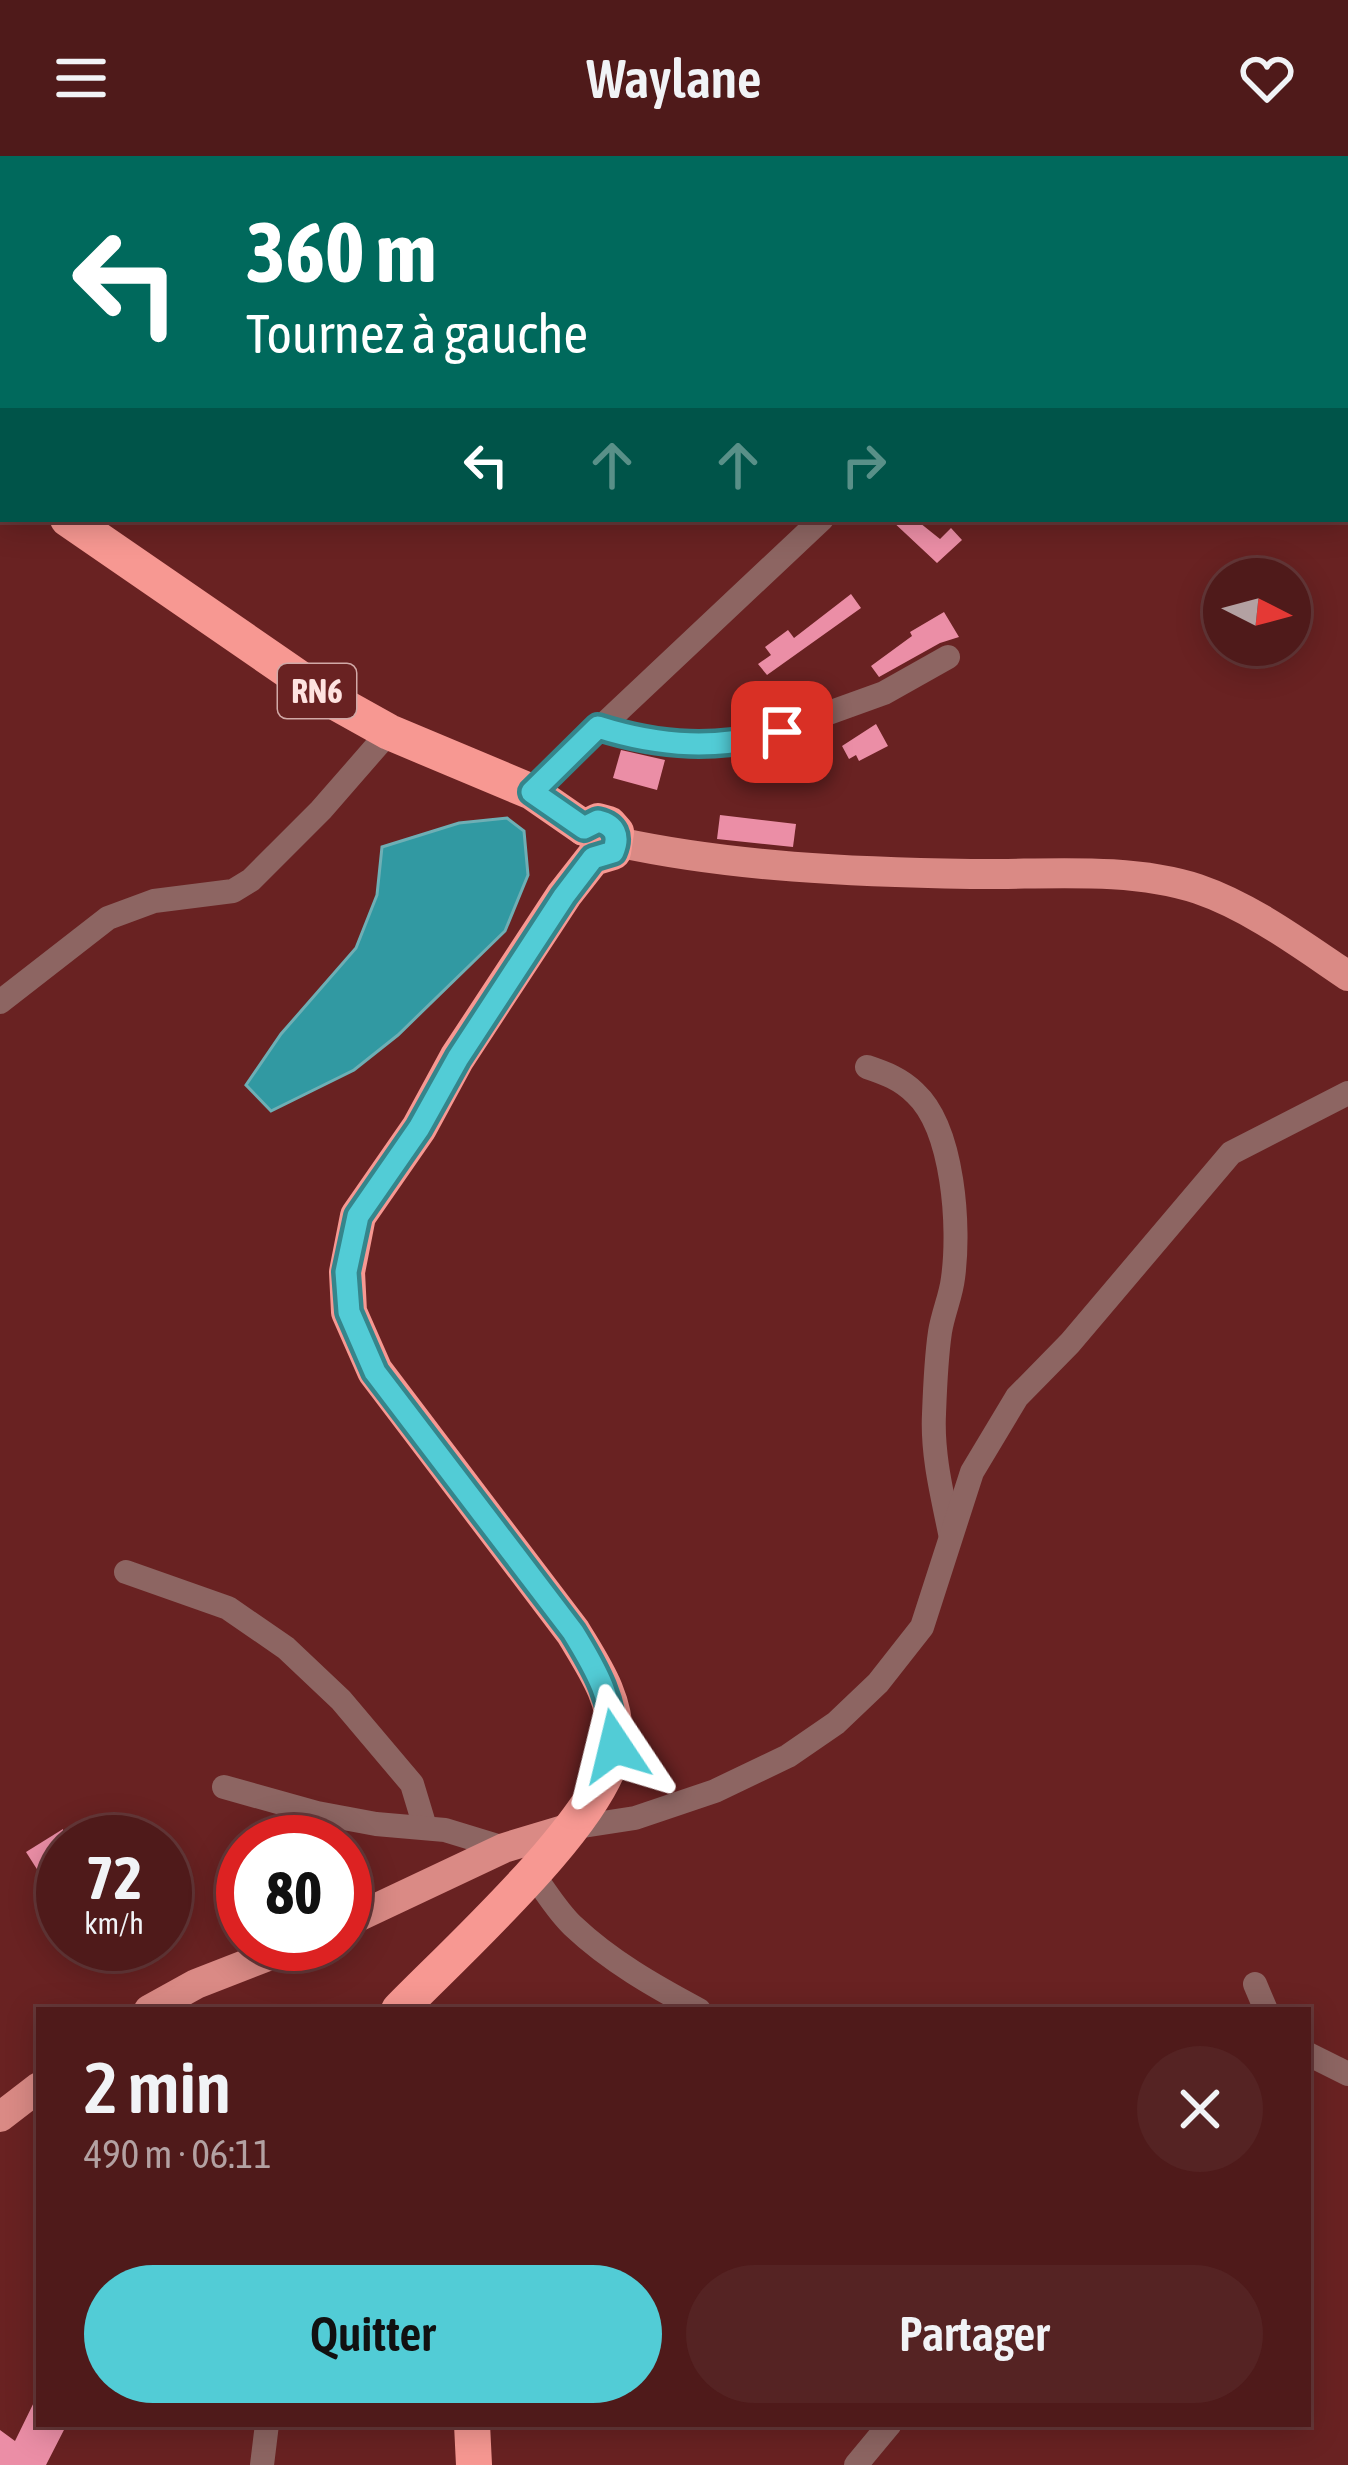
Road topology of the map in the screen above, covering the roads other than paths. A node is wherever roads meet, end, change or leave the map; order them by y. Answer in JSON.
{"nodes":[{"id":1,"x":72,"y":522,"type":"edge"},
{"id":2,"x":819,"y":522,"type":"edge"},
{"id":3,"x":948,"y":658,"type":"dead end"},
{"id":4,"x":598,"y":727,"type":"junction"},
{"id":5,"x":388,"y":732,"type":"junction"},
{"id":6,"x":532,"y":792,"type":"junction"},
{"id":7,"x":598,"y":843,"type":"junction"},
{"id":8,"x":1348,"y":976,"type":"edge"},
{"id":9,"x":0,"y":1002,"type":"edge"},
{"id":10,"x":867,"y":1067,"type":"dead end"},
{"id":11,"x":1348,"y":1093,"type":"edge"},
{"id":12,"x":950,"y":1536,"type":"junction"},
{"id":13,"x":126,"y":1571,"type":"dead end"},
{"id":14,"x":224,"y":1787,"type":"dead end"},
{"id":15,"x":425,"y":1827,"type":"junction"},
{"id":16,"x":570,"y":1828,"type":"junction"},
{"id":17,"x":504,"y":1848,"type":"junction"},
{"id":18,"x":532,"y":1873,"type":"junction"},
{"id":19,"x":372,"y":1910,"type":"edge"},
{"id":20,"x":229,"y":1971,"type":"edge"},
{"id":21,"x":1255,"y":1984,"type":"dead end"},
{"id":22,"x":154,"y":2007,"type":"edge"},
{"id":23,"x":401,"y":2007,"type":"edge"},
{"id":24,"x":693,"y":2007,"type":"edge"},
{"id":25,"x":1265,"y":2007,"type":"edge"},
{"id":26,"x":1311,"y":2056,"type":"edge"},
{"id":27,"x":1348,"y":2074,"type":"edge"},
{"id":28,"x":36,"y":2089,"type":"edge"},
{"id":29,"x":0,"y":2117,"type":"edge"},
{"id":30,"x":267,"y":2427,"type":"edge"},
{"id":31,"x":472,"y":2427,"type":"edge"},
{"id":32,"x":888,"y":2427,"type":"edge"},
{"id":33,"x":262,"y":2465,"type":"edge"},
{"id":34,"x":474,"y":2465,"type":"edge"},
{"id":35,"x":856,"y":2465,"type":"edge"}],
"edges":[{"from":1,"to":5,"type":"highway","number":"RN6"},
{"from":2,"to":4,"type":"street"},
{"from":3,"to":4,"type":"street"},
{"from":4,"to":6,"type":"street"},
{"from":5,"to":6,"type":"highway","number":"RN6"},
{"from":5,"to":9,"type":"street"},
{"from":6,"to":7,"type":"highway","number":"RN6"},
{"from":7,"to":8,"type":"main road"},
{"from":7,"to":16,"type":"highway"},
{"from":10,"to":12,"type":"street"},
{"from":11,"to":12,"type":"street"},
{"from":12,"to":16,"type":"street"},
{"from":13,"to":15,"type":"street"},
{"from":14,"to":15,"type":"street"},
{"from":15,"to":17,"type":"street"},
{"from":16,"to":17,"type":"main road"},
{"from":16,"to":18,"type":"highway"},
{"from":17,"to":19,"type":"main road"},
{"from":18,"to":23,"type":"highway"},
{"from":18,"to":24,"type":"street"},
{"from":20,"to":22,"type":"main road"},
{"from":21,"to":25,"type":"street"},
{"from":26,"to":27,"type":"street"},
{"from":28,"to":29,"type":"main road"},
{"from":30,"to":33,"type":"street"},
{"from":31,"to":34,"type":"highway"},
{"from":32,"to":35,"type":"street"}]}
